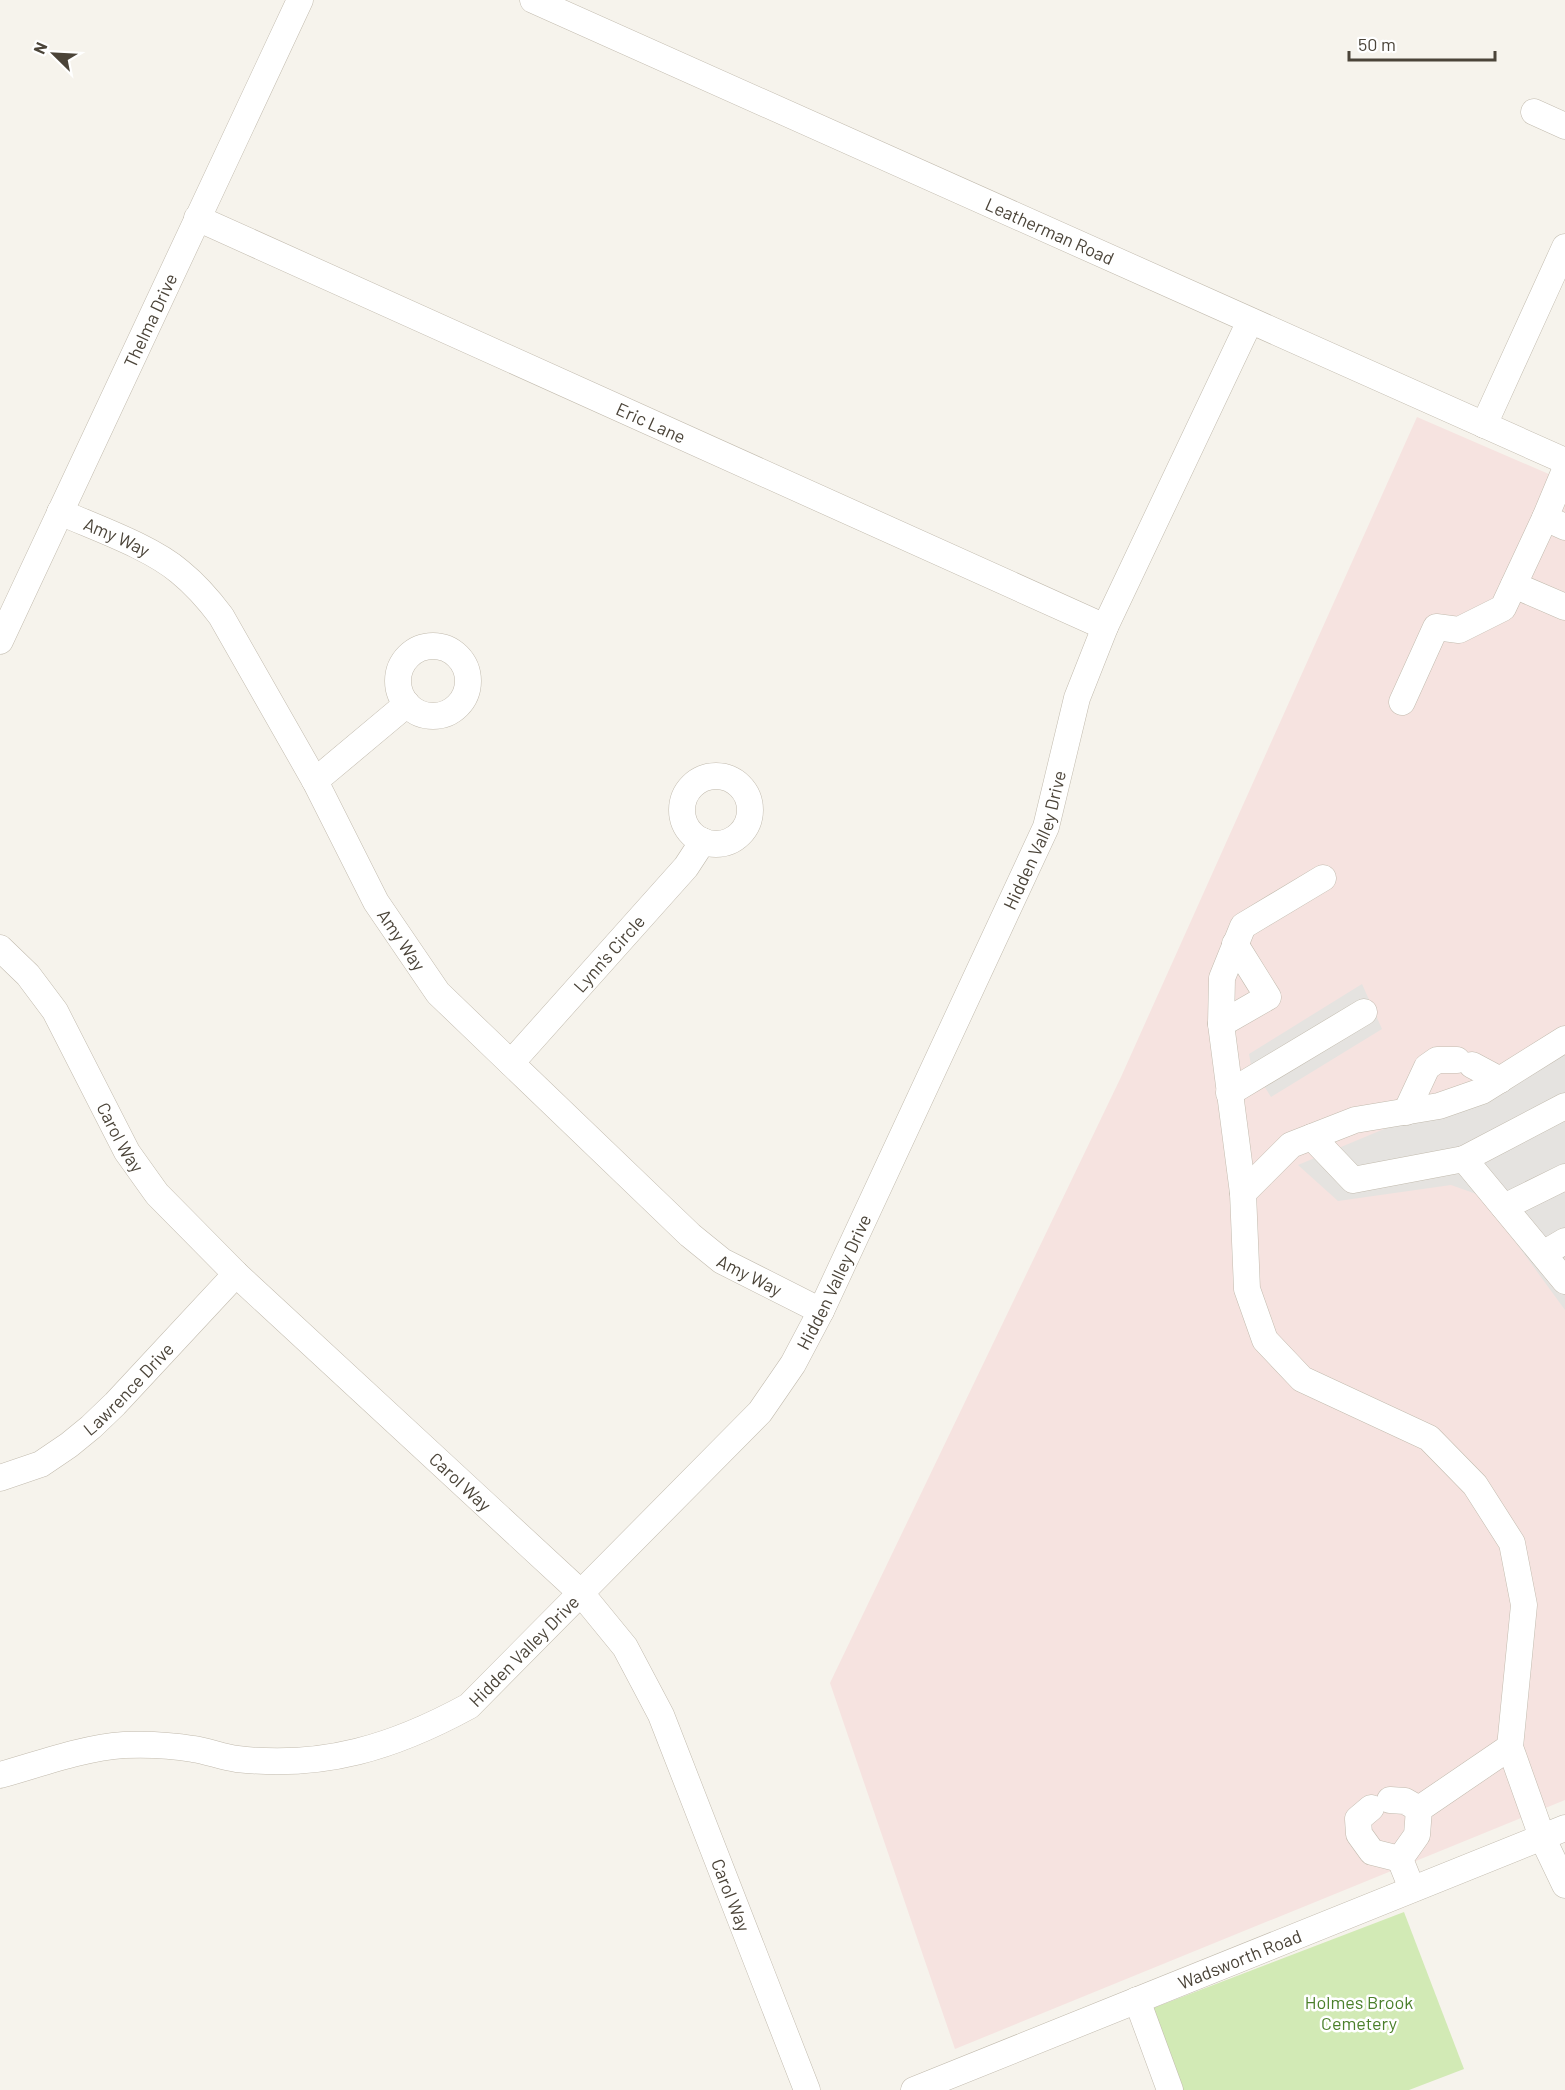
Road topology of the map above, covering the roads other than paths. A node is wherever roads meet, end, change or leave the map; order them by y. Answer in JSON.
{"nodes":[{"id":1,"x":300,"y":0,"type":"edge"},
{"id":2,"x":533,"y":0,"type":"edge"},
{"id":3,"x":1534,"y":112,"type":"dead end"},
{"id":4,"x":1565,"y":126,"type":"edge"},
{"id":5,"x":197,"y":218,"type":"junction"},
{"id":6,"x":1565,"y":247,"type":"edge"},
{"id":7,"x":1250,"y":321,"type":"junction"},
{"id":8,"x":1484,"y":426,"type":"junction"},
{"id":9,"x":1565,"y":461,"type":"edge"},
{"id":10,"x":1565,"y":470,"type":"edge"},
{"id":11,"x":60,"y":512,"type":"junction"},
{"id":12,"x":1555,"y":523,"type":"edge"},
{"id":13,"x":1514,"y":585,"type":"junction"},
{"id":14,"x":1565,"y":607,"type":"edge"},
{"id":15,"x":1105,"y":627,"type":"junction"},
{"id":16,"x":0,"y":641,"type":"edge"},
{"id":17,"x":1402,"y":702,"type":"dead end"},
{"id":18,"x":407,"y":704,"type":"dead end"},
{"id":19,"x":315,"y":781,"type":"junction"},
{"id":20,"x":703,"y":841,"type":"dead end"},
{"id":21,"x":1323,"y":878,"type":"dead end"},
{"id":22,"x":1235,"y":944,"type":"junction"},
{"id":23,"x":0,"y":948,"type":"edge"},
{"id":24,"x":1364,"y":1012,"type":"dead end"},
{"id":25,"x":1221,"y":1024,"type":"junction"},
{"id":26,"x":1565,"y":1039,"type":"edge"},
{"id":27,"x":511,"y":1063,"type":"junction"},
{"id":28,"x":1500,"y":1080,"type":"junction"},
{"id":29,"x":1229,"y":1093,"type":"junction"},
{"id":30,"x":1565,"y":1106,"type":"edge"},
{"id":31,"x":1406,"y":1112,"type":"junction"},
{"id":32,"x":1312,"y":1137,"type":"junction"},
{"id":33,"x":1464,"y":1159,"type":"junction"},
{"id":34,"x":1565,"y":1177,"type":"edge"},
{"id":35,"x":1243,"y":1193,"type":"junction"},
{"id":36,"x":1504,"y":1207,"type":"junction"},
{"id":37,"x":1565,"y":1241,"type":"edge"},
{"id":38,"x":1543,"y":1254,"type":"junction"},
{"id":39,"x":237,"y":1274,"type":"junction"},
{"id":40,"x":1565,"y":1281,"type":"edge"},
{"id":41,"x":821,"y":1311,"type":"junction"},
{"id":42,"x":0,"y":1478,"type":"edge"},
{"id":43,"x":580,"y":1593,"type":"junction"},
{"id":44,"x":1510,"y":1747,"type":"junction"},
{"id":45,"x":0,"y":1775,"type":"edge"},
{"id":46,"x":1419,"y":1809,"type":"junction"},
{"id":47,"x":1553,"y":1832,"type":"edge"},
{"id":48,"x":1400,"y":1859,"type":"junction"},
{"id":49,"x":1565,"y":1885,"type":"edge"},
{"id":50,"x":1412,"y":1889,"type":"junction"},
{"id":51,"x":1137,"y":2000,"type":"junction"},
{"id":52,"x":807,"y":2090,"type":"edge"},
{"id":53,"x":914,"y":2090,"type":"edge"},
{"id":54,"x":1170,"y":2090,"type":"edge"}],
"edges":[{"from":1,"to":5,"type":"street","name":"Thelma Drive"},
{"from":2,"to":7,"type":"street","name":"Leatherman Road"},
{"from":3,"to":4,"type":"street"},
{"from":5,"to":11,"type":"street","name":"Thelma Drive"},
{"from":5,"to":15,"type":"street","name":"Eric Lane"},
{"from":6,"to":8,"type":"street"},
{"from":7,"to":8,"type":"street","name":"Leatherman Road"},
{"from":7,"to":15,"type":"street","name":"Hidden Valley Drive"},
{"from":8,"to":9,"type":"street","name":"Leatherman Road"},
{"from":10,"to":12,"type":"street"},
{"from":11,"to":16,"type":"street","name":"Thelma Drive"},
{"from":11,"to":19,"type":"street","name":"Amy Way"},
{"from":12,"to":13,"type":"street"},
{"from":13,"to":14,"type":"street"},
{"from":13,"to":17,"type":"street"},
{"from":15,"to":41,"type":"street","name":"Hidden Valley Drive"},
{"from":18,"to":19,"type":"street"},
{"from":19,"to":27,"type":"street","name":"Amy Way"},
{"from":20,"to":27,"type":"street","name":"Lynn's Circle"},
{"from":21,"to":22,"type":"street"},
{"from":22,"to":25,"type":"street"},
{"from":22,"to":25,"type":"street"},
{"from":23,"to":39,"type":"street","name":"Carol Way"},
{"from":24,"to":29,"type":"street"},
{"from":25,"to":29,"type":"street"},
{"from":26,"to":28,"type":"street"},
{"from":27,"to":41,"type":"street","name":"Amy Way"},
{"from":28,"to":31,"type":"street"},
{"from":28,"to":31,"type":"street"},
{"from":29,"to":35,"type":"street"},
{"from":30,"to":33,"type":"street"},
{"from":31,"to":32,"type":"street"},
{"from":32,"to":33,"type":"street"},
{"from":32,"to":35,"type":"street"},
{"from":33,"to":36,"type":"street"},
{"from":34,"to":36,"type":"street"},
{"from":35,"to":44,"type":"street"},
{"from":36,"to":38,"type":"street"},
{"from":37,"to":38,"type":"street"},
{"from":38,"to":40,"type":"street"},
{"from":39,"to":42,"type":"street","name":"Lawrence Drive"},
{"from":39,"to":43,"type":"street","name":"Carol Way"},
{"from":41,"to":43,"type":"street","name":"Hidden Valley Drive"},
{"from":43,"to":45,"type":"street","name":"Hidden Valley Drive"},
{"from":43,"to":52,"type":"street","name":"Carol Way"},
{"from":44,"to":46,"type":"street"},
{"from":44,"to":47,"type":"street"},
{"from":46,"to":48,"type":"street"},
{"from":46,"to":48,"type":"street"},
{"from":47,"to":49,"type":"street"},
{"from":47,"to":50,"type":"street","name":"Wadsworth Road"},
{"from":48,"to":50,"type":"street"},
{"from":50,"to":51,"type":"street","name":"Wadsworth Road"},
{"from":51,"to":53,"type":"street","name":"Wadsworth Road"},
{"from":51,"to":54,"type":"street"}]}
